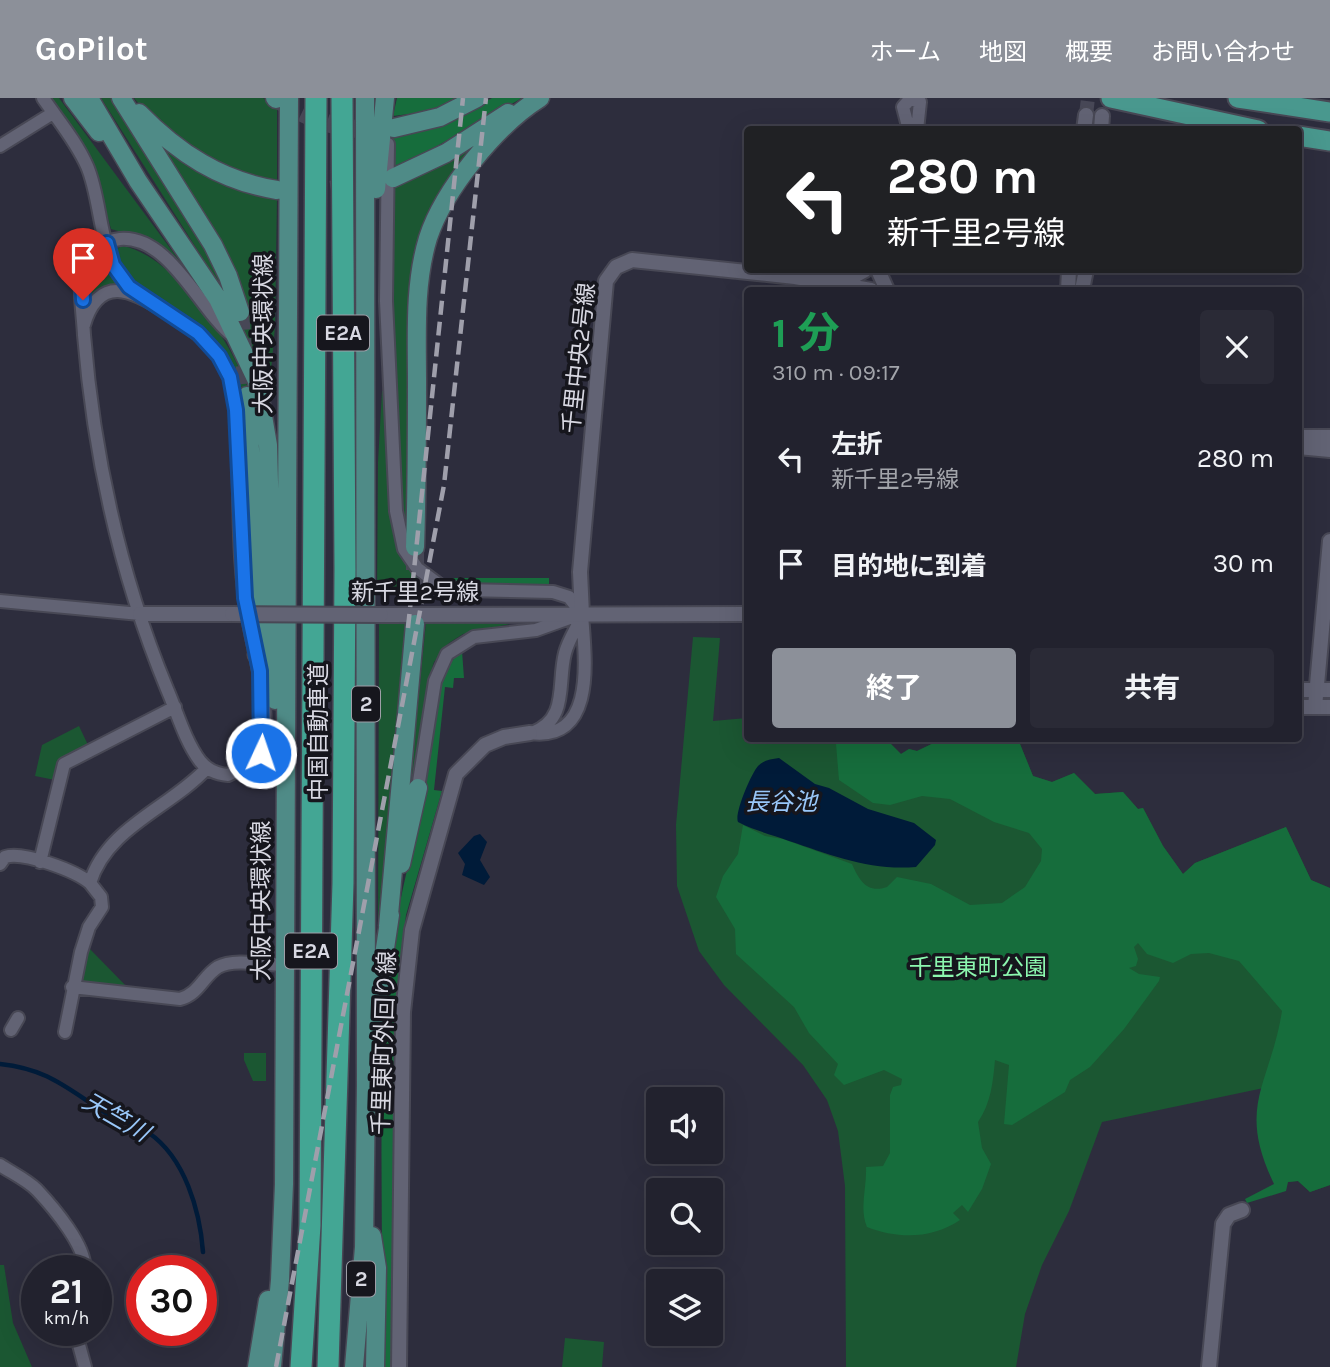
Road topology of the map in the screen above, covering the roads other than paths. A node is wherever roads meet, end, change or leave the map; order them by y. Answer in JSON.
{"nodes":[{"id":1,"x":43,"y":98,"type":"edge"},
{"id":2,"x":73,"y":98,"type":"edge"},
{"id":3,"x":89,"y":98,"type":"edge"},
{"id":4,"x":123,"y":98,"type":"edge"},
{"id":5,"x":289,"y":98,"type":"edge"},
{"id":6,"x":316,"y":98,"type":"edge"},
{"id":7,"x":342,"y":98,"type":"edge"},
{"id":8,"x":366,"y":98,"type":"edge"},
{"id":9,"x":386,"y":98,"type":"edge"},
{"id":10,"x":477,"y":98,"type":"edge"},
{"id":11,"x":1111,"y":98,"type":"edge"},
{"id":12,"x":1238,"y":98,"type":"edge"},
{"id":13,"x":534,"y":102,"type":"edge"},
{"id":14,"x":1330,"y":112,"type":"edge"},
{"id":15,"x":53,"y":113,"type":"junction"},
{"id":16,"x":906,"y":126,"type":"edge"},
{"id":17,"x":918,"y":126,"type":"edge"},
{"id":18,"x":1240,"y":126,"type":"edge"},
{"id":19,"x":394,"y":128,"type":"tunnel mouth"},
{"id":20,"x":1302,"y":137,"type":"edge"},
{"id":21,"x":1330,"y":141,"type":"edge"},
{"id":22,"x":0,"y":146,"type":"edge"},
{"id":23,"x":393,"y":178,"type":"tunnel mouth"},
{"id":24,"x":138,"y":181,"type":"junction"},
{"id":25,"x":277,"y":190,"type":"tunnel mouth"},
{"id":26,"x":107,"y":243,"type":"junction"},
{"id":27,"x":744,"y":272,"type":"edge"},
{"id":28,"x":757,"y":273,"type":"edge"},
{"id":29,"x":860,"y":273,"type":"edge"},
{"id":30,"x":816,"y":275,"type":"edge"},
{"id":31,"x":860,"y":287,"type":"edge"},
{"id":32,"x":137,"y":293,"type":"junction"},
{"id":33,"x":240,"y":312,"type":"tunnel mouth"},
{"id":34,"x":365,"y":323,"type":"junction"},
{"id":35,"x":84,"y":325,"type":"junction"},
{"id":36,"x":241,"y":343,"type":"junction"},
{"id":37,"x":247,"y":396,"type":"tunnel mouth"},
{"id":38,"x":1302,"y":437,"type":"edge"},
{"id":39,"x":1330,"y":437,"type":"edge"},
{"id":40,"x":1302,"y":447,"type":"edge"},
{"id":41,"x":1330,"y":450,"type":"edge"},
{"id":42,"x":1330,"y":541,"type":"edge"},
{"id":43,"x":415,"y":547,"type":"tunnel mouth"},
{"id":44,"x":0,"y":601,"type":"edge"},
{"id":45,"x":140,"y":614,"type":"junction"},
{"id":46,"x":582,"y":614,"type":"junction"},
{"id":47,"x":744,"y":614,"type":"edge"},
{"id":48,"x":415,"y":624,"type":"tunnel mouth"},
{"id":49,"x":257,"y":655,"type":"junction"},
{"id":50,"x":1302,"y":690,"type":"edge"},
{"id":51,"x":1323,"y":690,"type":"edge"},
{"id":52,"x":175,"y":707,"type":"junction"},
{"id":53,"x":1302,"y":707,"type":"edge"},
{"id":54,"x":1323,"y":707,"type":"edge"},
{"id":55,"x":530,"y":733,"type":"junction"},
{"id":56,"x":207,"y":768,"type":"junction"},
{"id":57,"x":286,"y":780,"type":"junction"},
{"id":58,"x":418,"y":788,"type":"joint"},
{"id":59,"x":40,"y":862,"type":"junction"},
{"id":60,"x":0,"y":864,"type":"edge"},
{"id":61,"x":90,"y":883,"type":"junction"},
{"id":62,"x":388,"y":926,"type":"junction"},
{"id":63,"x":285,"y":965,"type":"junction"},
{"id":64,"x":72,"y":987,"type":"junction"},
{"id":65,"x":65,"y":1032,"type":"dead end"},
{"id":66,"x":366,"y":1085,"type":"junction"},
{"id":67,"x":0,"y":1165,"type":"edge"},
{"id":68,"x":364,"y":1192,"type":"junction"},
{"id":69,"x":1242,"y":1210,"type":"dead end"},
{"id":70,"x":281,"y":1249,"type":"junction"},
{"id":71,"x":83,"y":1255,"type":"edge"},
{"id":72,"x":80,"y":1346,"type":"edge"},
{"id":73,"x":86,"y":1367,"type":"edge"},
{"id":74,"x":257,"y":1367,"type":"edge"},
{"id":75,"x":272,"y":1367,"type":"edge"},
{"id":76,"x":302,"y":1367,"type":"edge"},
{"id":77,"x":328,"y":1367,"type":"edge"},
{"id":78,"x":354,"y":1367,"type":"edge"},
{"id":79,"x":375,"y":1367,"type":"edge"},
{"id":80,"x":399,"y":1367,"type":"edge"},
{"id":81,"x":1209,"y":1367,"type":"edge"}],
"edges":[{"from":1,"to":15,"type":"street"},
{"from":2,"to":24,"type":"main road"},
{"from":3,"to":24,"type":"main road"},
{"from":4,"to":25,"type":"main road"},
{"from":4,"to":33,"type":"main road"},
{"from":5,"to":57,"type":"main road","name":"大阪中央環状線"},
{"from":6,"to":76,"type":"highway","name":"中国自動車道","number":"E2A"},
{"from":7,"to":77,"type":"highway","name":"中国自動車道","number":"E2A"},
{"from":8,"to":34,"type":"main road","number":"2"},
{"from":9,"to":34,"type":"main road"},
{"from":9,"to":46,"type":"street","name":"新千里2号線"},
{"from":10,"to":19,"type":"main road"},
{"from":11,"to":18,"type":"highway"},
{"from":12,"to":14,"type":"highway"},
{"from":13,"to":23,"type":"main road"},
{"from":13,"to":43,"type":"main road"},
{"from":15,"to":22,"type":"street"},
{"from":15,"to":26,"type":"street"},
{"from":16,"to":17,"type":"street"},
{"from":20,"to":21,"type":"highway"},
{"from":24,"to":36,"type":"main road"},
{"from":26,"to":32,"type":"street"},
{"from":26,"to":35,"type":"street"},
{"from":26,"to":36,"type":"street"},
{"from":27,"to":46,"type":"street","name":"千里中央2号線"},
{"from":28,"to":30,"type":"street","name":"千里中央2号線"},
{"from":29,"to":30,"type":"street","name":"千里中央2号線"},
{"from":30,"to":31,"type":"street","name":"千里中央2号線"},
{"from":32,"to":35,"type":"street"},
{"from":32,"to":49,"type":"street"},
{"from":34,"to":66,"type":"main road","number":"2"},
{"from":35,"to":45,"type":"street"},
{"from":36,"to":57,"type":"main road"},
{"from":37,"to":49,"type":"main road"},
{"from":38,"to":39,"type":"street"},
{"from":40,"to":41,"type":"street"},
{"from":42,"to":51,"type":"street"},
{"from":44,"to":45,"type":"street"},
{"from":45,"to":46,"type":"street","name":"新千里2号線","bridge":true},
{"from":45,"to":52,"type":"street"},
{"from":46,"to":47,"type":"street","name":"新千里2号線"},
{"from":46,"to":55,"type":"street","name":"千里東町外回り線"},
{"from":46,"to":55,"type":"street","name":"千里東町外回り線"},
{"from":46,"to":58,"type":"street","name":"新千里2号線"},
{"from":48,"to":62,"type":"main road"},
{"from":49,"to":56,"type":"street"},
{"from":50,"to":51,"type":"street"},
{"from":51,"to":54,"type":"street"},
{"from":52,"to":56,"type":"street"},
{"from":52,"to":59,"type":"street"},
{"from":53,"to":54,"type":"street"},
{"from":55,"to":80,"type":"street","name":"千里東町外回り線"},
{"from":56,"to":61,"type":"street"},
{"from":57,"to":63,"type":"main road","name":"大阪中央環状線"},
{"from":58,"to":62,"type":"main road"},
{"from":59,"to":60,"type":"street"},
{"from":59,"to":61,"type":"street"},
{"from":61,"to":64,"type":"street"},
{"from":62,"to":66,"type":"main road"},
{"from":63,"to":64,"type":"street"},
{"from":63,"to":70,"type":"main road","name":"大阪中央環状線"},
{"from":64,"to":65,"type":"street"},
{"from":66,"to":68,"type":"main road","number":"2"},
{"from":67,"to":71,"type":"street"},
{"from":68,"to":78,"type":"main road","number":"2"},
{"from":68,"to":79,"type":"main road"},
{"from":69,"to":81,"type":"street"},
{"from":70,"to":74,"type":"main road"},
{"from":70,"to":75,"type":"main road","name":"大阪中央環状線"},
{"from":72,"to":73,"type":"street"}]}
